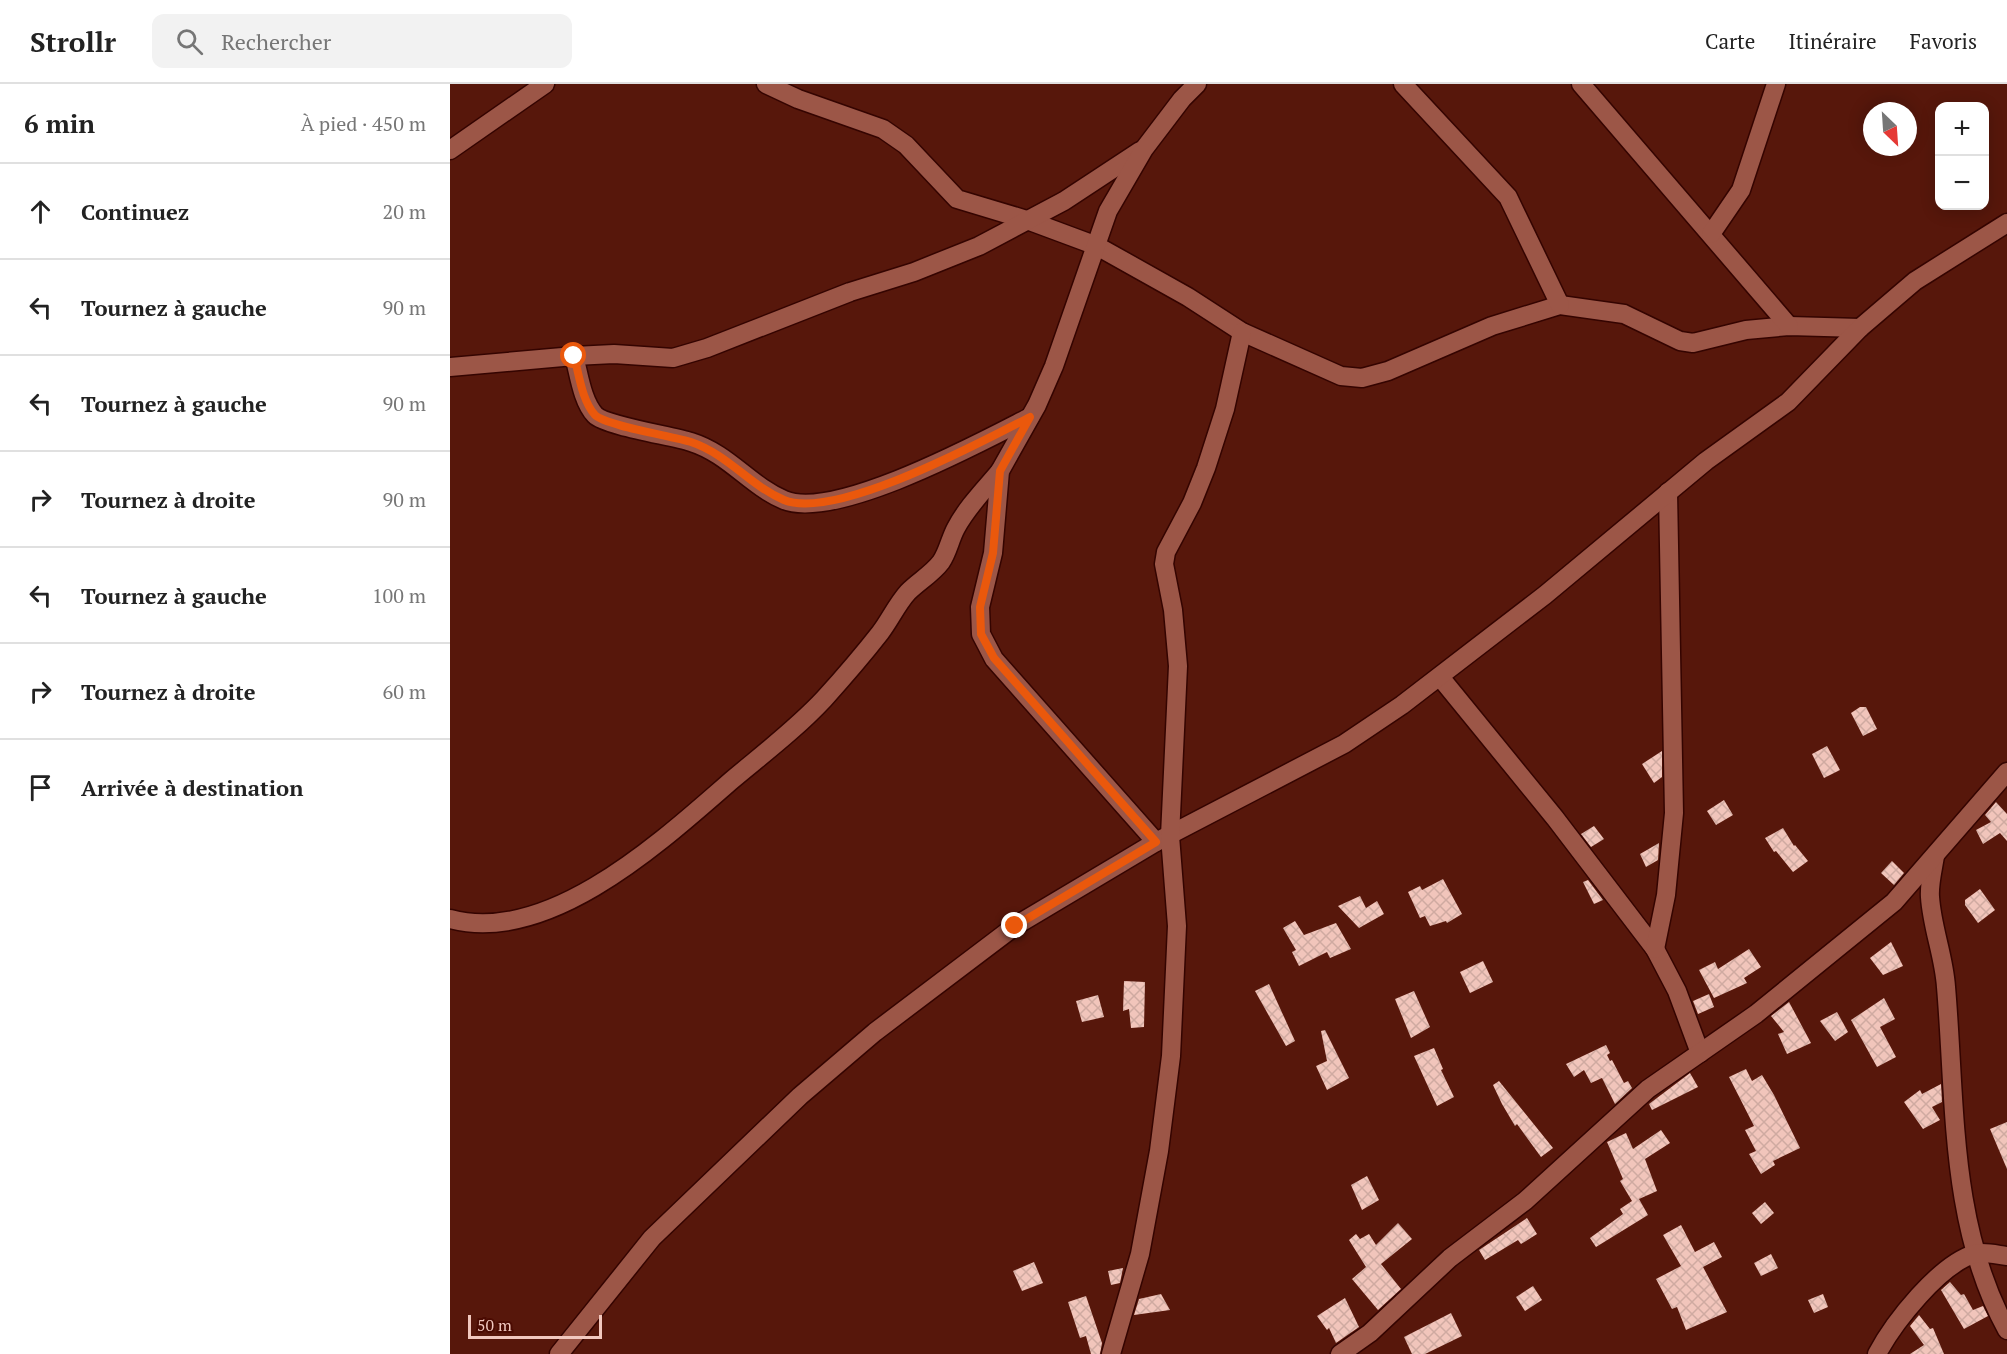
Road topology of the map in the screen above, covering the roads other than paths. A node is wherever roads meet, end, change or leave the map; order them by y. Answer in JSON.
{"nodes":[{"id":1,"x":545,"y":84,"type":"edge"},
{"id":2,"x":766,"y":84,"type":"edge"},
{"id":3,"x":1197,"y":84,"type":"edge"},
{"id":4,"x":1403,"y":84,"type":"edge"},
{"id":5,"x":1581,"y":84,"type":"edge"},
{"id":6,"x":1776,"y":84,"type":"edge"},
{"id":7,"x":1144,"y":148,"type":"junction"},
{"id":8,"x":450,"y":150,"type":"edge"},
{"id":9,"x":1026,"y":220,"type":"junction"},
{"id":10,"x":2007,"y":224,"type":"edge"},
{"id":11,"x":1711,"y":234,"type":"junction"},
{"id":12,"x":1097,"y":246,"type":"junction"},
{"id":13,"x":1560,"y":305,"type":"junction"},
{"id":14,"x":1788,"y":326,"type":"junction"},
{"id":15,"x":1860,"y":328,"type":"junction"},
{"id":16,"x":1242,"y":332,"type":"junction"},
{"id":17,"x":574,"y":356,"type":"junction"},
{"id":18,"x":450,"y":367,"type":"edge"},
{"id":19,"x":1030,"y":417,"type":"junction"},
{"id":20,"x":1000,"y":471,"type":"junction"},
{"id":21,"x":1668,"y":492,"type":"junction"},
{"id":22,"x":1440,"y":677,"type":"junction"},
{"id":23,"x":2007,"y":772,"type":"edge"},
{"id":24,"x":1163,"y":839,"type":"junction"},
{"id":25,"x":1935,"y":856,"type":"junction"},
{"id":26,"x":450,"y":919,"type":"edge"},
{"id":27,"x":1655,"y":949,"type":"junction"},
{"id":28,"x":1700,"y":1053,"type":"junction"},
{"id":29,"x":1975,"y":1253,"type":"junction"},
{"id":30,"x":2007,"y":1256,"type":"edge"},
{"id":31,"x":2007,"y":1330,"type":"edge"},
{"id":32,"x":1370,"y":1333,"type":"junction"},
{"id":33,"x":559,"y":1354,"type":"edge"},
{"id":34,"x":1111,"y":1354,"type":"edge"},
{"id":35,"x":1340,"y":1354,"type":"edge"},
{"id":36,"x":1366,"y":1354,"type":"edge"},
{"id":37,"x":1877,"y":1354,"type":"edge"}],
"edges":[{"from":1,"to":8,"type":"street"},
{"from":2,"to":9,"type":"street"},
{"from":3,"to":7,"type":"street"},
{"from":4,"to":13,"type":"street"},
{"from":5,"to":11,"type":"street"},
{"from":6,"to":11,"type":"street"},
{"from":7,"to":9,"type":"street"},
{"from":7,"to":12,"type":"street"},
{"from":9,"to":12,"type":"street"},
{"from":9,"to":17,"type":"street"},
{"from":10,"to":15,"type":"street"},
{"from":11,"to":14,"type":"street"},
{"from":12,"to":16,"type":"street"},
{"from":12,"to":19,"type":"street"},
{"from":13,"to":14,"type":"street"},
{"from":13,"to":16,"type":"street"},
{"from":14,"to":15,"type":"street"},
{"from":15,"to":21,"type":"street"},
{"from":16,"to":24,"type":"street"},
{"from":17,"to":18,"type":"street"},
{"from":17,"to":19,"type":"street"},
{"from":19,"to":20,"type":"street"},
{"from":20,"to":24,"type":"street"},
{"from":20,"to":26,"type":"street"},
{"from":21,"to":22,"type":"street"},
{"from":21,"to":27,"type":"street"},
{"from":22,"to":24,"type":"street"},
{"from":22,"to":27,"type":"street"},
{"from":23,"to":25,"type":"street"},
{"from":24,"to":33,"type":"street"},
{"from":24,"to":34,"type":"street"},
{"from":25,"to":28,"type":"street"},
{"from":25,"to":29,"type":"street"},
{"from":27,"to":28,"type":"street"},
{"from":28,"to":32,"type":"street"},
{"from":29,"to":30,"type":"street"},
{"from":29,"to":31,"type":"street"},
{"from":29,"to":37,"type":"street"},
{"from":32,"to":35,"type":"street"},
{"from":32,"to":36,"type":"street"}]}
